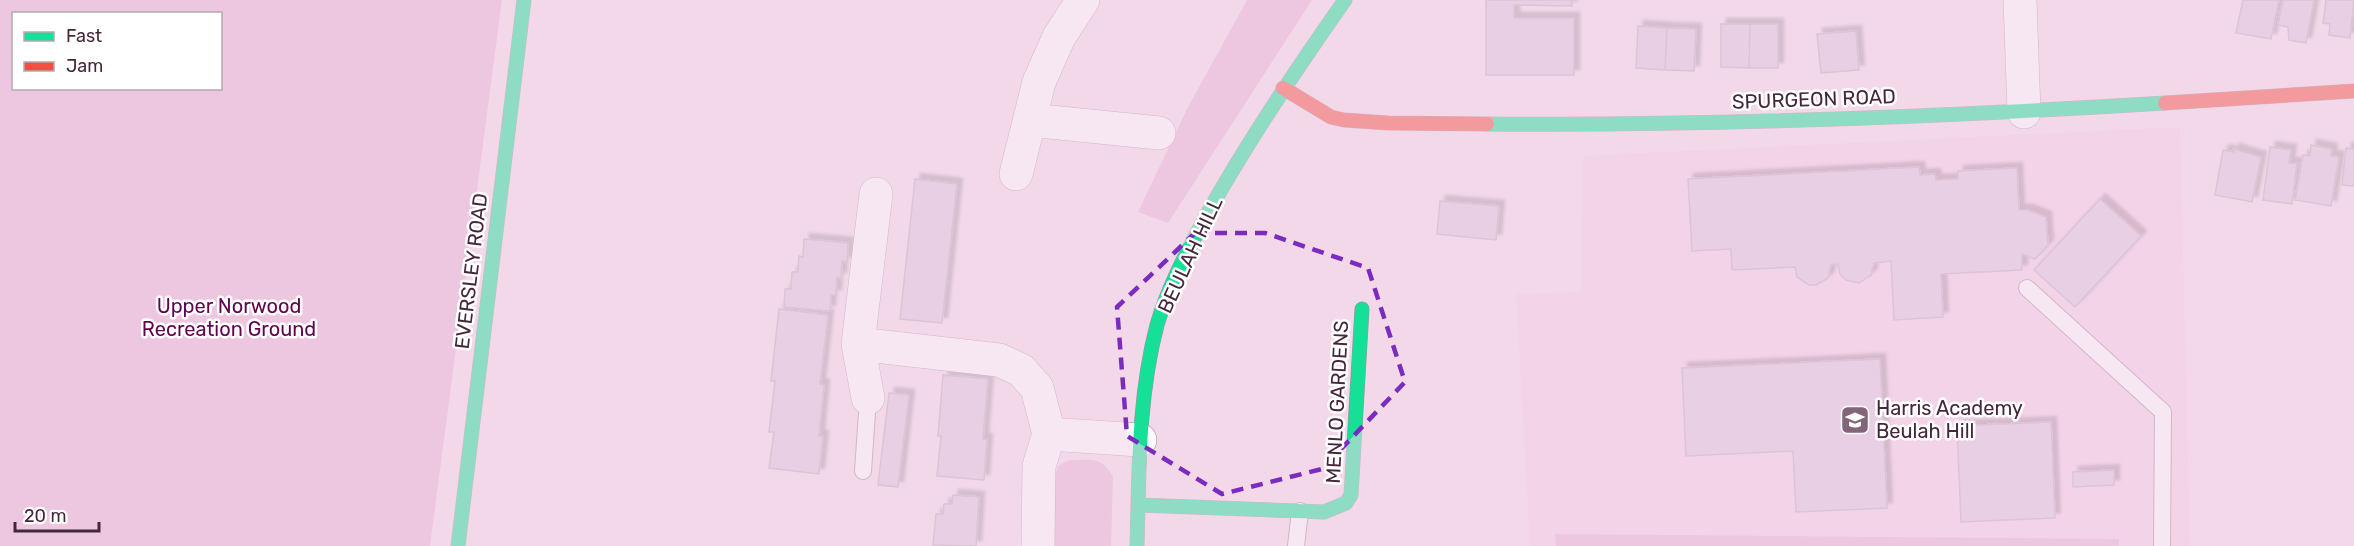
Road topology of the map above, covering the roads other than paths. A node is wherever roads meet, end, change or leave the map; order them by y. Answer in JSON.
{"nodes":[{"id":1,"x":524,"y":0,"type":"edge"},
{"id":2,"x":1083,"y":0,"type":"edge"},
{"id":3,"x":1345,"y":0,"type":"edge"},
{"id":4,"x":2020,"y":0,"type":"edge"},
{"id":5,"x":1283,"y":88,"type":"junction"},
{"id":6,"x":2354,"y":92,"type":"edge"},
{"id":7,"x":2024,"y":112,"type":"junction"},
{"id":8,"x":1030,"y":120,"type":"junction"},
{"id":9,"x":1160,"y":133,"type":"dead end"},
{"id":10,"x":1016,"y":174,"type":"dead end"},
{"id":11,"x":876,"y":194,"type":"dead end"},
{"id":12,"x":2027,"y":288,"type":"dead end"},
{"id":13,"x":1362,"y":309,"type":"dead end"},
{"id":14,"x":858,"y":344,"type":"junction"},
{"id":15,"x":868,"y":398,"type":"joint"},
{"id":16,"x":1049,"y":434,"type":"junction"},
{"id":17,"x":1140,"y":441,"type":"junction"},
{"id":18,"x":863,"y":471,"type":"dead end"},
{"id":19,"x":1138,"y":505,"type":"junction"},
{"id":20,"x":1300,"y":511,"type":"junction"},
{"id":21,"x":458,"y":546,"type":"edge"},
{"id":22,"x":1038,"y":546,"type":"edge"},
{"id":23,"x":1137,"y":546,"type":"edge"},
{"id":24,"x":1296,"y":546,"type":"edge"},
{"id":25,"x":2162,"y":546,"type":"edge"}],
"edges":[{"from":1,"to":21,"type":"street","name":"EVERSLEY ROAD"},
{"from":2,"to":8,"type":"street"},
{"from":3,"to":5,"type":"street","name":"BEULAH HILL"},
{"from":4,"to":7,"type":"street"},
{"from":5,"to":7,"type":"street","name":"SPURGEON ROAD"},
{"from":5,"to":17,"type":"street","name":"BEULAH HILL"},
{"from":6,"to":7,"type":"street","name":"SPURGEON ROAD"},
{"from":8,"to":9,"type":"street"},
{"from":8,"to":10,"type":"street"},
{"from":11,"to":14,"type":"street"},
{"from":12,"to":25,"type":"lane"},
{"from":13,"to":20,"type":"street","name":"MENLO GARDENS"},
{"from":14,"to":15,"type":"street"},
{"from":14,"to":16,"type":"street"},
{"from":15,"to":18,"type":"lane"},
{"from":16,"to":17,"type":"street"},
{"from":16,"to":22,"type":"street"},
{"from":17,"to":19,"type":"street","name":"BEULAH HILL"},
{"from":19,"to":20,"type":"street","name":"MENLO GARDENS"},
{"from":19,"to":23,"type":"street","name":"BEULAH HILL"},
{"from":20,"to":24,"type":"lane"}]}
